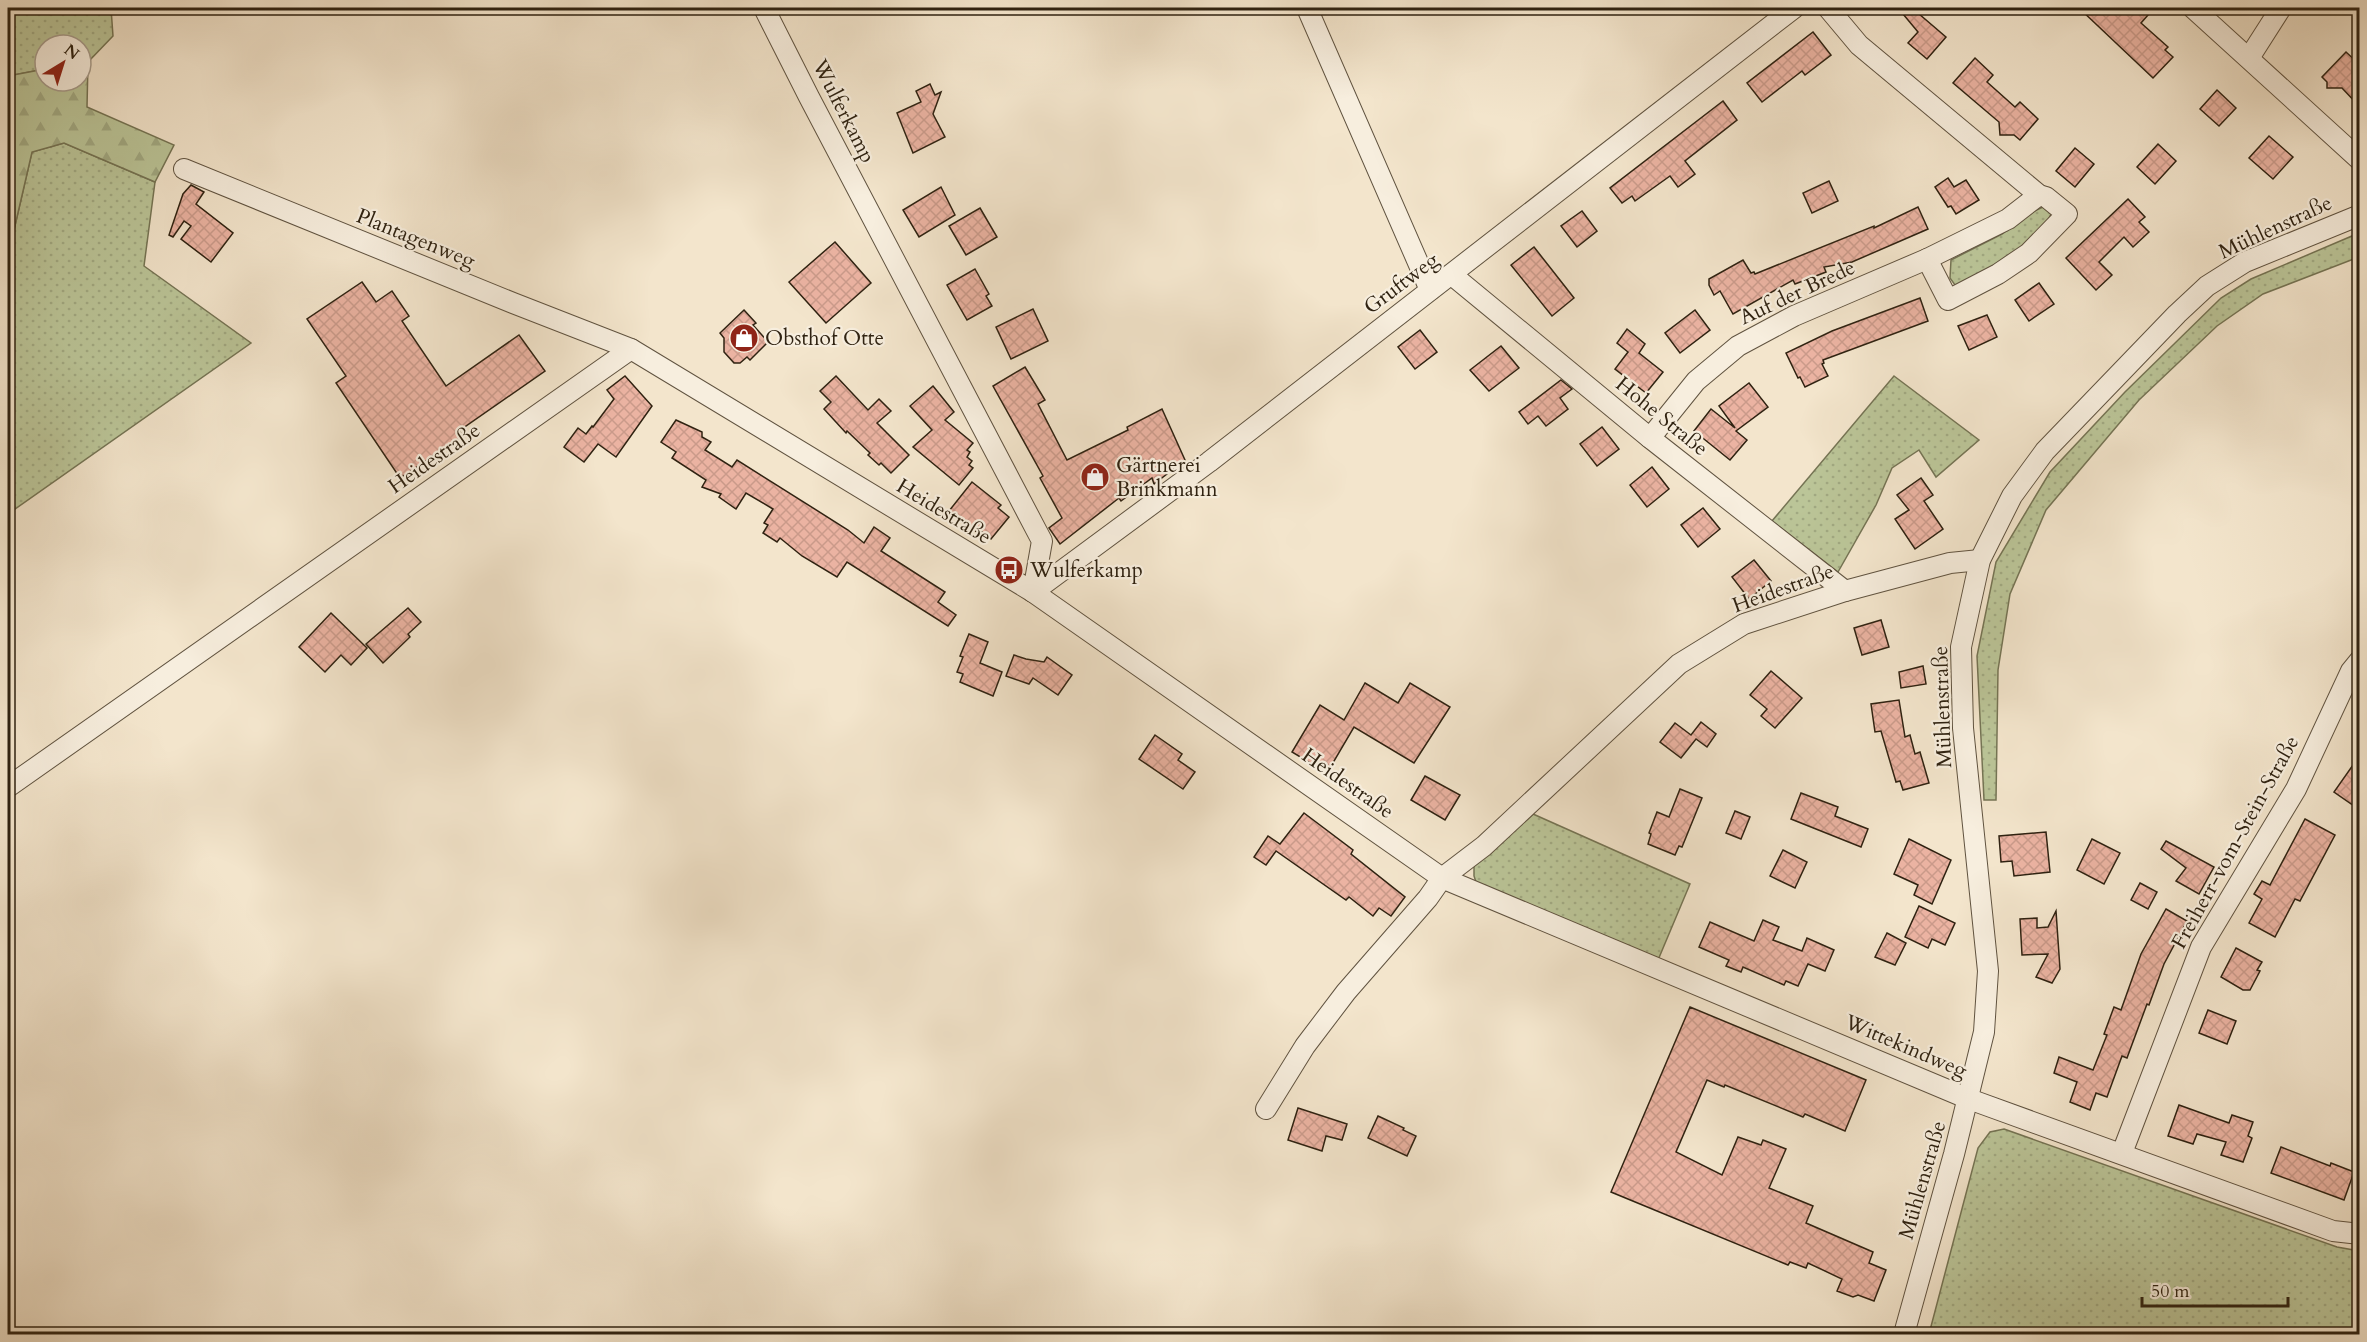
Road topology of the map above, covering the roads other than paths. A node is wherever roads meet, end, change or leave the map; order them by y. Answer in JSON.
{"nodes":[{"id":1,"x":764,"y":8,"type":"edge"},
{"id":2,"x":1307,"y":8,"type":"edge"},
{"id":3,"x":1794,"y":8,"type":"edge"},
{"id":4,"x":1828,"y":8,"type":"edge"},
{"id":5,"x":2193,"y":8,"type":"edge"},
{"id":6,"x":2282,"y":8,"type":"edge"},
{"id":7,"x":2249,"y":58,"type":"junction"},
{"id":8,"x":2360,"y":159,"type":"edge"},
{"id":9,"x":184,"y":169,"type":"dead end"},
{"id":10,"x":2038,"y":195,"type":"junction"},
{"id":11,"x":2360,"y":215,"type":"edge"},
{"id":12,"x":1927,"y":259,"type":"junction"},
{"id":13,"x":1452,"y":274,"type":"junction"},
{"id":14,"x":1430,"y":290,"type":"junction"},
{"id":15,"x":631,"y":349,"type":"junction"},
{"id":16,"x":1650,"y":438,"type":"junction"},
{"id":17,"x":1980,"y":560,"type":"junction"},
{"id":18,"x":1845,"y":591,"type":"junction"},
{"id":19,"x":1033,"y":592,"type":"junction"},
{"id":20,"x":2360,"y":660,"type":"edge"},
{"id":21,"x":8,"y":787,"type":"edge"},
{"id":22,"x":1442,"y":878,"type":"junction"},
{"id":23,"x":1969,"y":1099,"type":"junction"},
{"id":24,"x":1266,"y":1109,"type":"dead end"},
{"id":25,"x":2122,"y":1153,"type":"junction"},
{"id":26,"x":2360,"y":1234,"type":"edge"},
{"id":27,"x":1904,"y":1335,"type":"edge"}],
"edges":[{"from":1,"to":19,"type":"street","name":"Wulferkamp"},
{"from":2,"to":14,"type":"street"},
{"from":3,"to":13,"type":"street","name":"Gruftweg"},
{"from":4,"to":10,"type":"street"},
{"from":5,"to":7,"type":"street"},
{"from":6,"to":7,"type":"street"},
{"from":7,"to":8,"type":"street"},
{"from":9,"to":15,"type":"street","name":"Plantagenweg"},
{"from":10,"to":12,"type":"street","name":"Auf der Brede"},
{"from":10,"to":12,"type":"street"},
{"from":11,"to":17,"type":"street","name":"Mühlenstraße"},
{"from":12,"to":16,"type":"street","name":"Auf der Brede"},
{"from":13,"to":14,"type":"street","name":"Gruftweg"},
{"from":13,"to":16,"type":"street","name":"Hohe Straße"},
{"from":14,"to":19,"type":"street","name":"Gruftweg"},
{"from":15,"to":19,"type":"street","name":"Heidestraße"},
{"from":15,"to":21,"type":"street","name":"Heidestraße"},
{"from":16,"to":18,"type":"street","name":"Hohe Straße"},
{"from":17,"to":18,"type":"street","name":"Heidestraße"},
{"from":17,"to":23,"type":"street","name":"Mühlenstraße"},
{"from":18,"to":22,"type":"street","name":"Heidestraße"},
{"from":19,"to":22,"type":"street","name":"Heidestraße"},
{"from":20,"to":25,"type":"street","name":"Freiherr-vom-Stein-Straße"},
{"from":22,"to":23,"type":"street","name":"Wittekindweg"},
{"from":22,"to":24,"type":"street"},
{"from":23,"to":25,"type":"street","name":"Wittekindweg"},
{"from":23,"to":27,"type":"street","name":"Mühlenstraße"},
{"from":25,"to":26,"type":"street","name":"Wittekindweg"}]}
